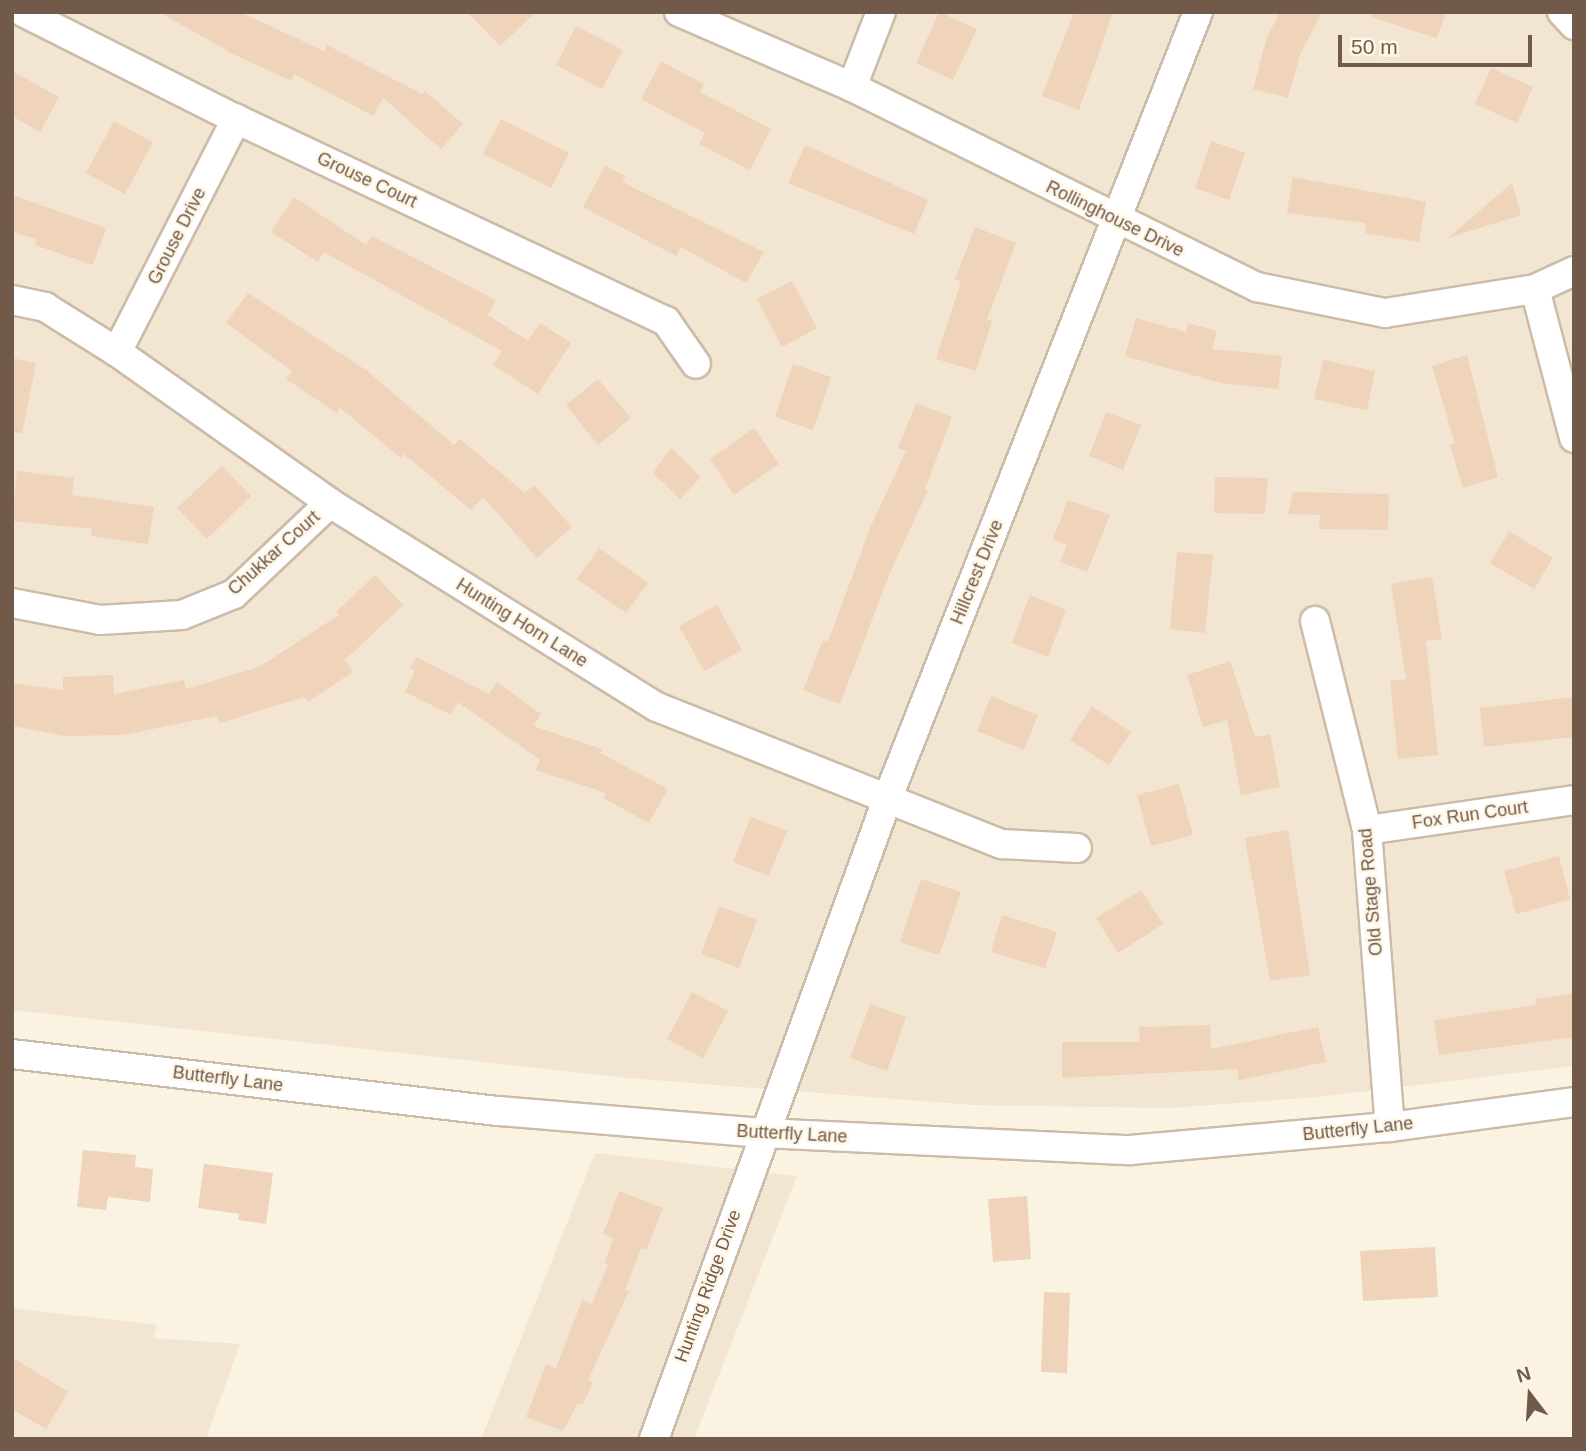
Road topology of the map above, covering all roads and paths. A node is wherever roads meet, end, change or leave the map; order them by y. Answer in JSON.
{"nodes":[{"id":1,"x":23,"y":12,"type":"edge"},
{"id":2,"x":680,"y":12,"type":"edge"},
{"id":3,"x":881,"y":12,"type":"edge"},
{"id":4,"x":1198,"y":12,"type":"edge"},
{"id":5,"x":1562,"y":12,"type":"edge"},
{"id":6,"x":1574,"y":25,"type":"edge"},
{"id":7,"x":852,"y":88,"type":"junction"},
{"id":8,"x":236,"y":119,"type":"junction"},
{"id":9,"x":1116,"y":221,"type":"junction"},
{"id":10,"x":1574,"y":271,"type":"edge"},
{"id":11,"x":1535,"y":289,"type":"junction"},
{"id":12,"x":12,"y":300,"type":"edge"},
{"id":13,"x":117,"y":352,"type":"junction"},
{"id":14,"x":696,"y":364,"type":"dead end"},
{"id":15,"x":1574,"y":438,"type":"edge"},
{"id":16,"x":330,"y":503,"type":"junction"},
{"id":17,"x":12,"y":603,"type":"edge"},
{"id":18,"x":1315,"y":621,"type":"dead end"},
{"id":19,"x":888,"y":797,"type":"junction"},
{"id":20,"x":1574,"y":800,"type":"edge"},
{"id":21,"x":1367,"y":830,"type":"junction"},
{"id":22,"x":1077,"y":848,"type":"dead end"},
{"id":23,"x":12,"y":1054,"type":"edge"},
{"id":24,"x":1574,"y":1102,"type":"edge"},
{"id":25,"x":1390,"y":1127,"type":"junction"},
{"id":26,"x":763,"y":1133,"type":"junction"},
{"id":27,"x":654,"y":1439,"type":"edge"}],
"edges":[{"from":1,"to":8,"type":"street","name":"Grouse Court"},
{"from":2,"to":7,"type":"street","name":"Rollinghouse Drive"},
{"from":3,"to":7,"type":"street"},
{"from":4,"to":9,"type":"street","name":"Hillcrest Drive"},
{"from":5,"to":6,"type":"street"},
{"from":7,"to":9,"type":"street","name":"Rollinghouse Drive"},
{"from":8,"to":13,"type":"street","name":"Grouse Drive"},
{"from":8,"to":14,"type":"street","name":"Grouse Court"},
{"from":9,"to":11,"type":"street","name":"Rollinghouse Drive"},
{"from":9,"to":19,"type":"street","name":"Hillcrest Drive"},
{"from":10,"to":11,"type":"street","name":"Rollinghouse Drive"},
{"from":11,"to":15,"type":"street"},
{"from":12,"to":13,"type":"street","name":"Hunting Horn Lane"},
{"from":13,"to":16,"type":"street","name":"Hunting Horn Lane"},
{"from":16,"to":17,"type":"street","name":"Chukkar Court"},
{"from":16,"to":19,"type":"street","name":"Hunting Horn Lane"},
{"from":18,"to":21,"type":"street","name":"Old Stage Road"},
{"from":19,"to":22,"type":"street","name":"Hunting Horn Lane"},
{"from":19,"to":26,"type":"street","name":"Hillcrest Drive"},
{"from":20,"to":21,"type":"street","name":"Fox Run Court"},
{"from":21,"to":25,"type":"street","name":"Old Stage Road"},
{"from":23,"to":26,"type":"street","name":"Butterfly Lane"},
{"from":24,"to":25,"type":"street","name":"Butterfly Lane"},
{"from":25,"to":26,"type":"street","name":"Butterfly Lane"},
{"from":26,"to":27,"type":"street","name":"Hunting Ridge Drive"}]}
